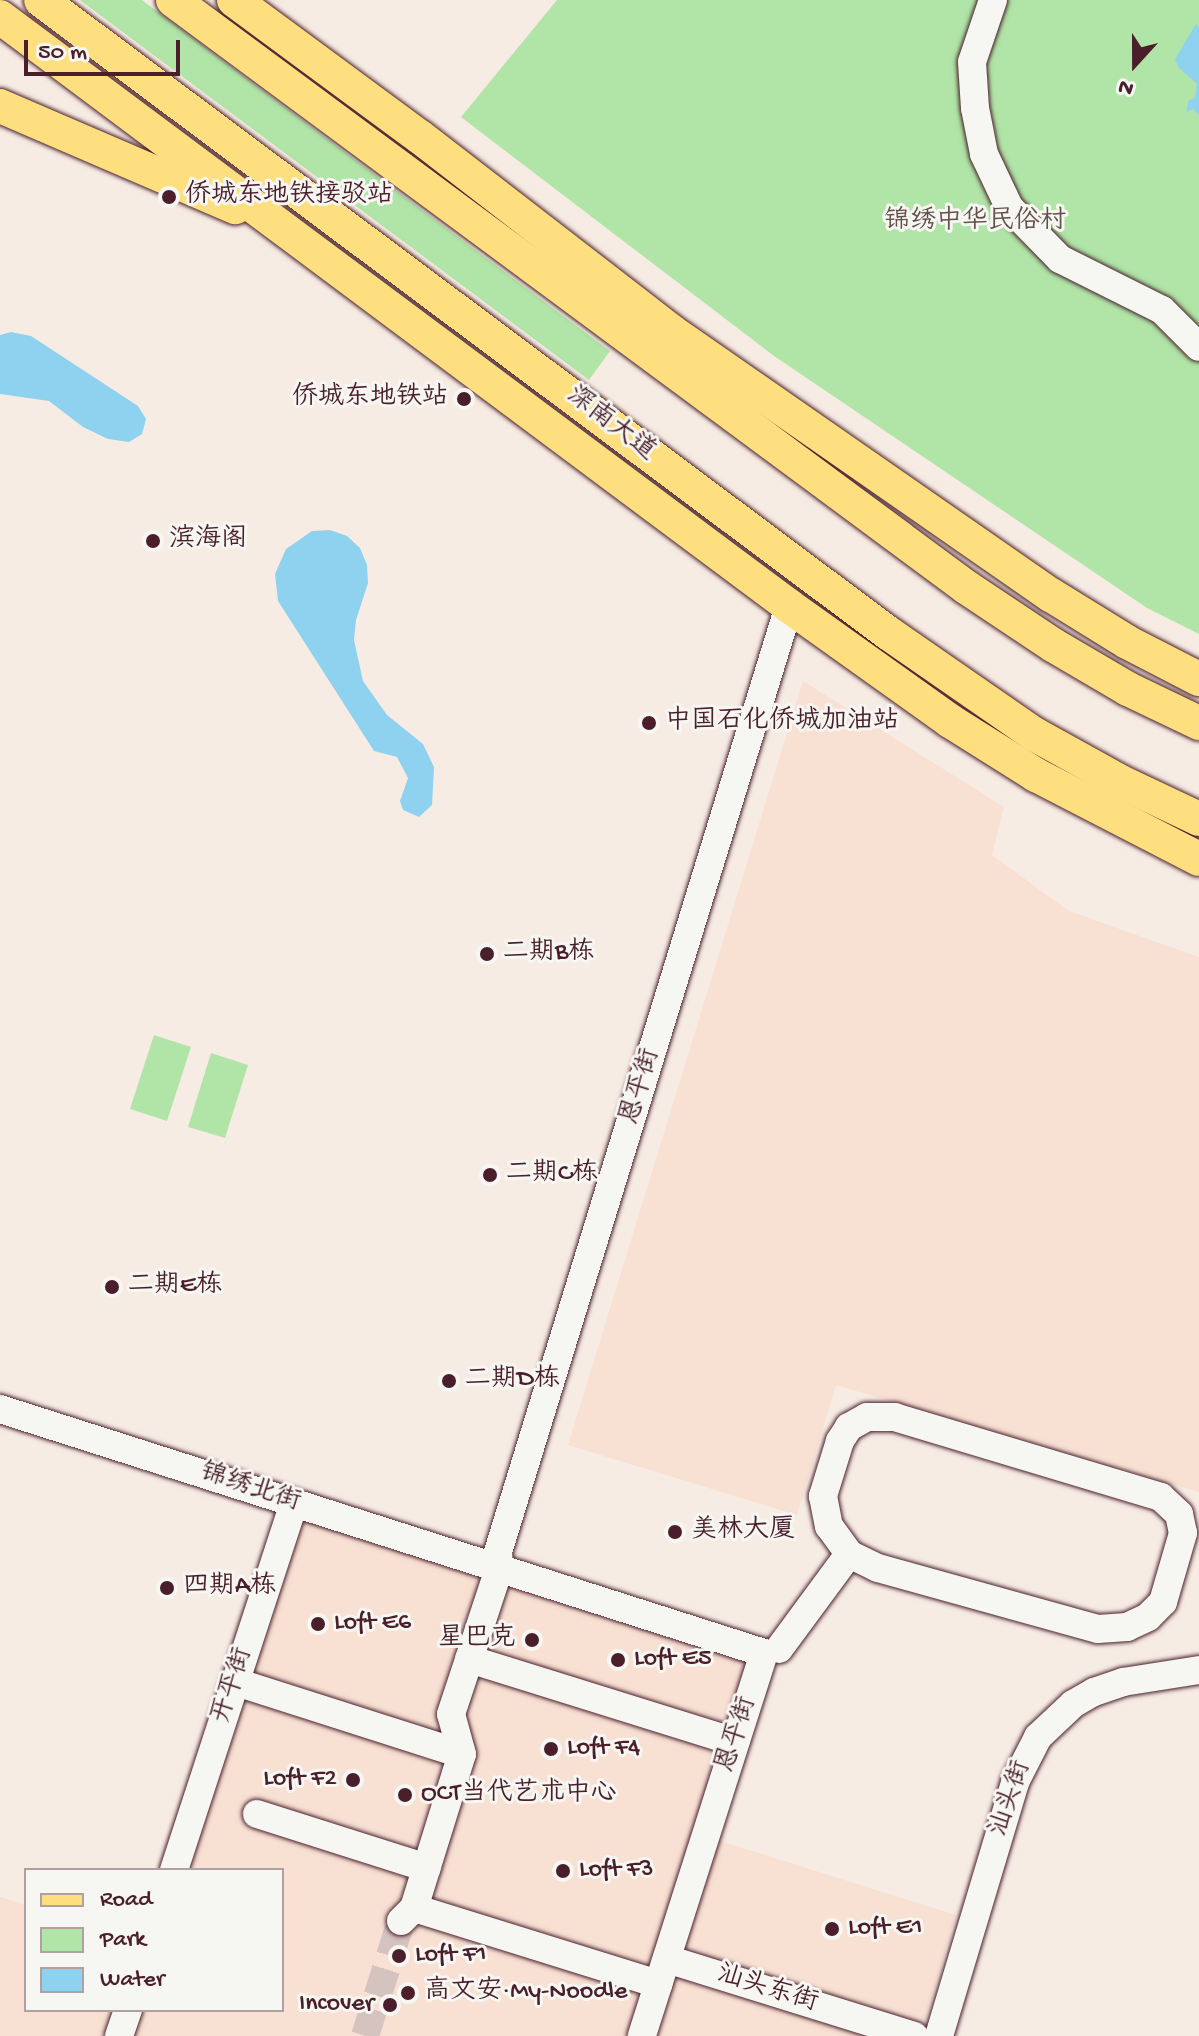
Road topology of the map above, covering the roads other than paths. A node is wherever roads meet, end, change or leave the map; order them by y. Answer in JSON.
{"nodes":[{"id":1,"x":41,"y":0,"type":"edge"},
{"id":2,"x":173,"y":0,"type":"edge"},
{"id":3,"x":993,"y":0,"type":"edge"},
{"id":4,"x":248,"y":3,"type":"edge"},
{"id":5,"x":0,"y":17,"type":"edge"},
{"id":6,"x":0,"y":106,"type":"edge"},
{"id":7,"x":291,"y":232,"type":"junction"},
{"id":8,"x":1199,"y":347,"type":"edge"},
{"id":9,"x":733,"y":376,"type":"junction"},
{"id":10,"x":613,"y":427,"type":"junction"},
{"id":11,"x":853,"y":505,"type":"junction"},
{"id":12,"x":687,"y":530,"type":"junction"},
{"id":13,"x":797,"y":612,"type":"junction"},
{"id":14,"x":848,"y":648,"type":"junction"},
{"id":15,"x":1199,"y":679,"type":"edge"},
{"id":16,"x":1199,"y":723,"type":"edge"},
{"id":17,"x":1034,"y":734,"type":"junction"},
{"id":18,"x":1199,"y":819,"type":"edge"},
{"id":19,"x":1199,"y":859,"type":"edge"},
{"id":20,"x":0,"y":1409,"type":"edge"},
{"id":21,"x":294,"y":1503,"type":"junction"},
{"id":22,"x":849,"y":1554,"type":"junction"},
{"id":23,"x":499,"y":1569,"type":"junction"},
{"id":24,"x":808,"y":1643,"type":"dead end"},
{"id":25,"x":772,"y":1651,"type":"junction"},
{"id":26,"x":469,"y":1659,"type":"junction"},
{"id":27,"x":1193,"y":1675,"type":"edge"},
{"id":28,"x":236,"y":1682,"type":"junction"},
{"id":29,"x":735,"y":1742,"type":"junction"},
{"id":30,"x":462,"y":1754,"type":"junction"},
{"id":31,"x":257,"y":1814,"type":"dead end"},
{"id":32,"x":175,"y":1868,"type":"edge"},
{"id":33,"x":427,"y":1868,"type":"junction"},
{"id":34,"x":662,"y":1972,"type":"junction"},
{"id":35,"x":127,"y":2012,"type":"edge"},
{"id":36,"x":119,"y":2036,"type":"edge"},
{"id":37,"x":642,"y":2036,"type":"edge"},
{"id":38,"x":914,"y":2036,"type":"edge"},
{"id":39,"x":939,"y":2036,"type":"edge"}],
"edges":[{"from":1,"to":10,"type":"main road","name":"深南大道"},
{"from":2,"to":11,"type":"main road"},
{"from":3,"to":8,"type":"street"},
{"from":4,"to":9,"type":"main road"},
{"from":5,"to":7,"type":"main road"},
{"from":6,"to":7,"type":"main road"},
{"from":7,"to":12,"type":"main road"},
{"from":9,"to":11,"type":"main road"},
{"from":9,"to":15,"type":"main road"},
{"from":10,"to":12,"type":"main road"},
{"from":10,"to":17,"type":"main road","name":"深南大道"},
{"from":11,"to":16,"type":"main road"},
{"from":12,"to":13,"type":"main road"},
{"from":13,"to":14,"type":"main road"},
{"from":13,"to":23,"type":"street","name":"恩平街"},
{"from":14,"to":17,"type":"main road"},
{"from":14,"to":19,"type":"main road"},
{"from":17,"to":18,"type":"main road","name":"深南大道"},
{"from":20,"to":21,"type":"street","name":"锦绣北街"},
{"from":21,"to":23,"type":"street","name":"锦绣北街"},
{"from":21,"to":28,"type":"street","name":"开平街"},
{"from":22,"to":22,"type":"street"},
{"from":22,"to":25,"type":"street","name":"恩平街"},
{"from":23,"to":25,"type":"street"},
{"from":23,"to":26,"type":"street","name":"恩平街"},
{"from":24,"to":25,"type":"street"},
{"from":25,"to":29,"type":"street","name":"恩平街"},
{"from":26,"to":29,"type":"street"},
{"from":26,"to":30,"type":"street","name":"恩平街"},
{"from":27,"to":39,"type":"street","name":"汕头街"},
{"from":28,"to":30,"type":"street"},
{"from":28,"to":32,"type":"street","name":"开平街"},
{"from":29,"to":34,"type":"street","name":"恩平街"},
{"from":30,"to":33,"type":"street"},
{"from":31,"to":33,"type":"street"},
{"from":33,"to":34,"type":"street","name":"汕头东街"},
{"from":34,"to":37,"type":"street","name":"恩平街"},
{"from":34,"to":38,"type":"street","name":"汕头东街"},
{"from":35,"to":36,"type":"street"}]}
